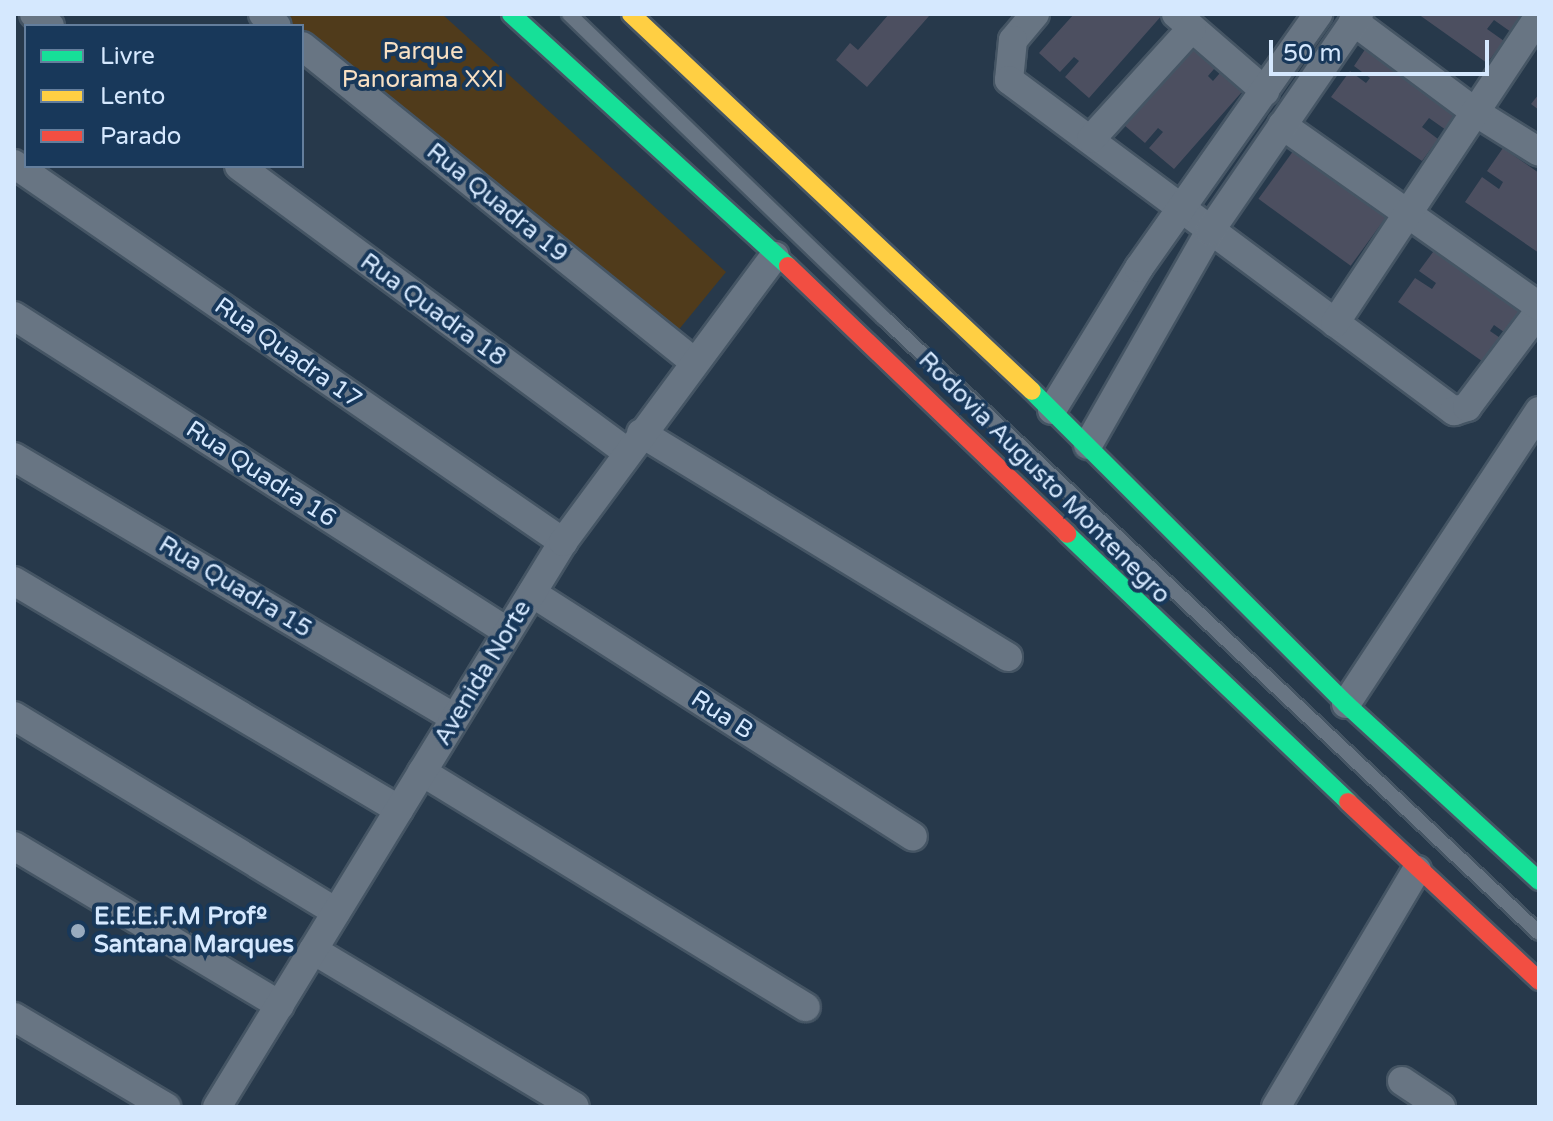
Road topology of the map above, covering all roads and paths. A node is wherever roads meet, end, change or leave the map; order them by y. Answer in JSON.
{"nodes":[{"id":1,"x":511,"y":14,"type":"edge"},
{"id":2,"x":569,"y":14,"type":"edge"},
{"id":3,"x":631,"y":14,"type":"edge"},
{"id":4,"x":1035,"y":14,"type":"edge"},
{"id":5,"x":1318,"y":14,"type":"edge"},
{"id":6,"x":1539,"y":16,"type":"edge"},
{"id":7,"x":1356,"y":18,"type":"edge"},
{"id":8,"x":1184,"y":21,"type":"edge"},
{"id":9,"x":304,"y":48,"type":"edge"},
{"id":10,"x":1265,"y":91,"type":"junction"},
{"id":11,"x":1475,"y":112,"type":"junction"},
{"id":12,"x":1282,"y":125,"type":"junction"},
{"id":13,"x":1091,"y":139,"type":"junction"},
{"id":14,"x":1539,"y":152,"type":"edge"},
{"id":15,"x":14,"y":164,"type":"edge"},
{"id":16,"x":242,"y":168,"type":"edge"},
{"id":17,"x":1181,"y":210,"type":"junction"},
{"id":18,"x":1412,"y":212,"type":"junction"},
{"id":19,"x":1210,"y":231,"type":"junction"},
{"id":20,"x":775,"y":256,"type":"junction"},
{"id":21,"x":1539,"y":309,"type":"edge"},
{"id":22,"x":14,"y":316,"type":"edge"},
{"id":23,"x":1335,"y":323,"type":"junction"},
{"id":24,"x":693,"y":361,"type":"junction"},
{"id":25,"x":1052,"y":410,"type":"junction"},
{"id":26,"x":1539,"y":411,"type":"edge"},
{"id":27,"x":634,"y":443,"type":"junction"},
{"id":28,"x":1088,"y":445,"type":"junction"},
{"id":29,"x":14,"y":457,"type":"edge"},
{"id":30,"x":563,"y":542,"type":"junction"},
{"id":31,"x":14,"y":581,"type":"edge"},
{"id":32,"x":532,"y":593,"type":"junction"},
{"id":33,"x":508,"y":632,"type":"junction"},
{"id":34,"x":1008,"y":657,"type":"dead end"},
{"id":35,"x":1346,"y":704,"type":"junction"},
{"id":36,"x":14,"y":716,"type":"edge"},
{"id":37,"x":455,"y":718,"type":"junction"},
{"id":38,"x":422,"y":772,"type":"junction"},
{"id":39,"x":399,"y":810,"type":"junction"},
{"id":40,"x":913,"y":837,"type":"dead end"},
{"id":41,"x":14,"y":846,"type":"edge"},
{"id":42,"x":1417,"y":870,"type":"junction"},
{"id":43,"x":1539,"y":881,"type":"edge"},
{"id":44,"x":336,"y":912,"type":"junction"},
{"id":45,"x":1539,"y":933,"type":"edge"},
{"id":46,"x":313,"y":950,"type":"junction"},
{"id":47,"x":1539,"y":981,"type":"edge"},
{"id":48,"x":280,"y":1005,"type":"junction"},
{"id":49,"x":806,"y":1007,"type":"dead end"},
{"id":50,"x":14,"y":1017,"type":"edge"},
{"id":51,"x":1402,"y":1081,"type":"dead end"},
{"id":52,"x":166,"y":1107,"type":"edge"},
{"id":53,"x":217,"y":1107,"type":"edge"},
{"id":54,"x":575,"y":1107,"type":"edge"},
{"id":55,"x":1276,"y":1107,"type":"edge"},
{"id":56,"x":1441,"y":1107,"type":"edge"}],
"edges":[{"from":1,"to":20,"type":"main road","name":"Rodovia Augusto Montenegro"},
{"from":2,"to":45,"type":"lane"},
{"from":3,"to":25,"type":"main road","name":"Rodovia Augusto Montenegro"},
{"from":4,"to":13,"type":"street"},
{"from":5,"to":10,"type":"street"},
{"from":6,"to":11,"type":"street"},
{"from":7,"to":11,"type":"street"},
{"from":7,"to":12,"type":"street"},
{"from":8,"to":10,"type":"street"},
{"from":8,"to":13,"type":"street"},
{"from":9,"to":24,"type":"street","name":"Rua Quadra 19"},
{"from":10,"to":17,"type":"street"},
{"from":11,"to":14,"type":"street"},
{"from":11,"to":18,"type":"street"},
{"from":12,"to":18,"type":"street"},
{"from":12,"to":19,"type":"street"},
{"from":13,"to":17,"type":"street"},
{"from":15,"to":30,"type":"street","name":"Rua Quadra 17"},
{"from":16,"to":27,"type":"street","name":"Rua Quadra 18"},
{"from":17,"to":19,"type":"street"},
{"from":17,"to":25,"type":"street"},
{"from":18,"to":21,"type":"street"},
{"from":18,"to":23,"type":"street"},
{"from":19,"to":23,"type":"street"},
{"from":19,"to":28,"type":"street"},
{"from":20,"to":24,"type":"street","name":"Avenida Norte"},
{"from":20,"to":42,"type":"main road","name":"Rodovia Augusto Montenegro"},
{"from":21,"to":23,"type":"street"},
{"from":22,"to":33,"type":"street","name":"Rua Quadra 16"},
{"from":24,"to":27,"type":"street","name":"Avenida Norte"},
{"from":25,"to":28,"type":"main road","name":"Rodovia Augusto Montenegro"},
{"from":26,"to":35,"type":"street"},
{"from":27,"to":30,"type":"street","name":"Avenida Norte"},
{"from":27,"to":34,"type":"street","name":"Rua Quadra 18"},
{"from":28,"to":35,"type":"main road","name":"Rodovia Augusto Montenegro"},
{"from":29,"to":37,"type":"street","name":"Rua Quadra 15"},
{"from":30,"to":32,"type":"street","name":"Avenida Norte"},
{"from":31,"to":39,"type":"street"},
{"from":32,"to":33,"type":"street","name":"Avenida Norte"},
{"from":32,"to":40,"type":"street","name":"Rua B"},
{"from":33,"to":37,"type":"street","name":"Avenida Norte"},
{"from":35,"to":43,"type":"main road","name":"Rodovia Augusto Montenegro"},
{"from":36,"to":44,"type":"street"},
{"from":37,"to":38,"type":"street","name":"Avenida Norte"},
{"from":38,"to":39,"type":"street","name":"Avenida Norte"},
{"from":38,"to":49,"type":"street"},
{"from":39,"to":44,"type":"street","name":"Avenida Norte"},
{"from":41,"to":48,"type":"street"},
{"from":42,"to":47,"type":"main road","name":"Rodovia Augusto Montenegro"},
{"from":42,"to":55,"type":"street"},
{"from":44,"to":46,"type":"street","name":"Avenida Norte"},
{"from":46,"to":48,"type":"street","name":"Avenida Norte"},
{"from":46,"to":54,"type":"street"},
{"from":48,"to":53,"type":"street","name":"Avenida Norte"},
{"from":50,"to":52,"type":"street"},
{"from":51,"to":56,"type":"street"}]}
